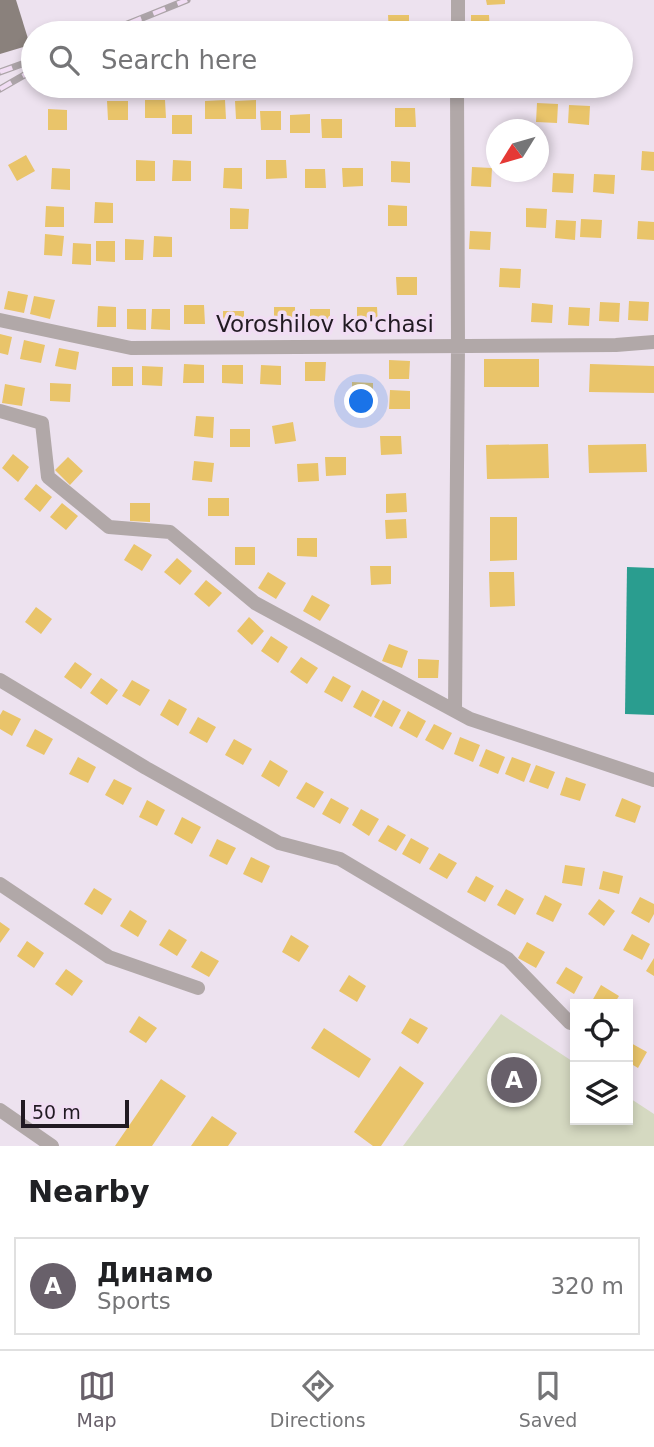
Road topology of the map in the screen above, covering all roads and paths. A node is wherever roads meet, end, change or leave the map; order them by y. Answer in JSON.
{"nodes":[{"id":1,"x":458,"y":0,"type":"edge"},
{"id":2,"x":457,"y":21,"type":"edge"},
{"id":3,"x":457,"y":98,"type":"edge"},
{"id":4,"x":0,"y":320,"type":"edge"},
{"id":5,"x":654,"y":342,"type":"edge"},
{"id":6,"x":458,"y":346,"type":"junction"},
{"id":7,"x":0,"y":411,"type":"edge"},
{"id":8,"x":0,"y":680,"type":"edge"},
{"id":9,"x":455,"y":710,"type":"junction"},
{"id":10,"x":654,"y":780,"type":"edge"},
{"id":11,"x":0,"y":884,"type":"edge"},
{"id":12,"x":198,"y":988,"type":"dead end"},
{"id":13,"x":570,"y":1023,"type":"dead end"},
{"id":14,"x":0,"y":1110,"type":"edge"},
{"id":15,"x":52,"y":1146,"type":"edge"}],
"edges":[{"from":1,"to":2,"type":"street"},
{"from":3,"to":6,"type":"street"},
{"from":4,"to":6,"type":"street","name":"Voroshilov ko'chasi"},
{"from":5,"to":6,"type":"street","name":"Voroshilov ko'chasi"},
{"from":6,"to":9,"type":"street"},
{"from":7,"to":9,"type":"street"},
{"from":8,"to":13,"type":"street"},
{"from":9,"to":10,"type":"street"},
{"from":11,"to":12,"type":"street"},
{"from":14,"to":15,"type":"street"}]}
